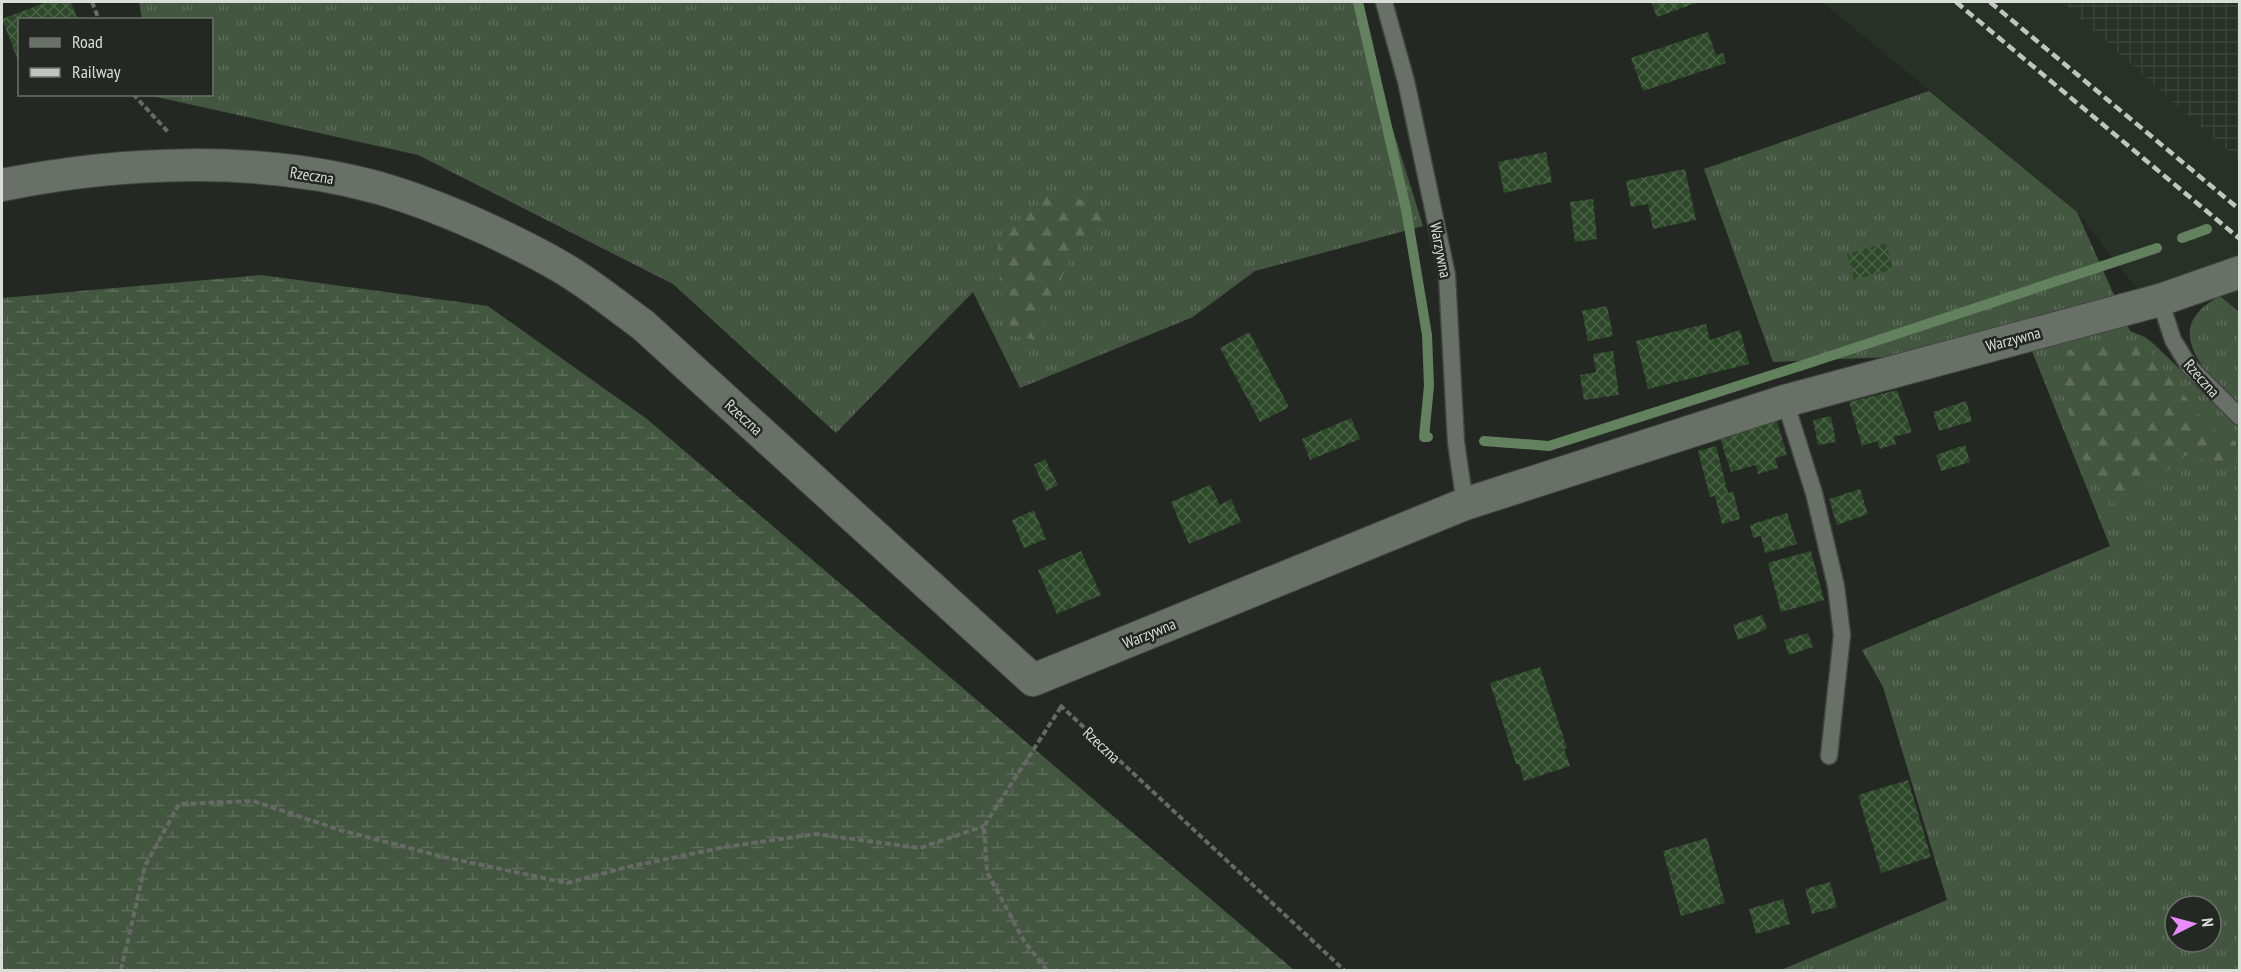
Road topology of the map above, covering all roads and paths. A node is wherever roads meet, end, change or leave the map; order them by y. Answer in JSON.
{"nodes":[{"id":1,"x":92,"y":2,"type":"edge"},
{"id":2,"x":1384,"y":2,"type":"edge"},
{"id":3,"x":98,"y":18,"type":"edge"},
{"id":4,"x":2,"y":185,"type":"edge"},
{"id":5,"x":2240,"y":272,"type":"edge"},
{"id":6,"x":2160,"y":300,"type":"junction"},
{"id":7,"x":1785,"y":401,"type":"junction"},
{"id":8,"x":2240,"y":417,"type":"edge"},
{"id":9,"x":1465,"y":504,"type":"junction"},
{"id":10,"x":1033,"y":681,"type":"junction"},
{"id":11,"x":1061,"y":707,"type":"junction"},
{"id":12,"x":1829,"y":756,"type":"dead end"},
{"id":13,"x":984,"y":826,"type":"junction"},
{"id":14,"x":121,"y":970,"type":"edge"},
{"id":15,"x":1047,"y":970,"type":"edge"},
{"id":16,"x":1344,"y":970,"type":"edge"}],
"edges":[{"from":1,"to":3,"type":"path"},
{"from":2,"to":9,"type":"lane","name":"Warzywna"},
{"from":4,"to":10,"type":"street","name":"Rzeczna"},
{"from":5,"to":6,"type":"street","name":"Warzywna"},
{"from":6,"to":7,"type":"street","name":"Warzywna"},
{"from":6,"to":8,"type":"lane","name":"Rzeczna"},
{"from":7,"to":9,"type":"street","name":"Warzywna"},
{"from":7,"to":12,"type":"lane"},
{"from":9,"to":10,"type":"street","name":"Warzywna"},
{"from":10,"to":11,"type":"path","name":"Rzeczna"},
{"from":11,"to":13,"type":"path"},
{"from":11,"to":16,"type":"path","name":"Rzeczna"},
{"from":13,"to":14,"type":"path"},
{"from":13,"to":15,"type":"path"}]}
